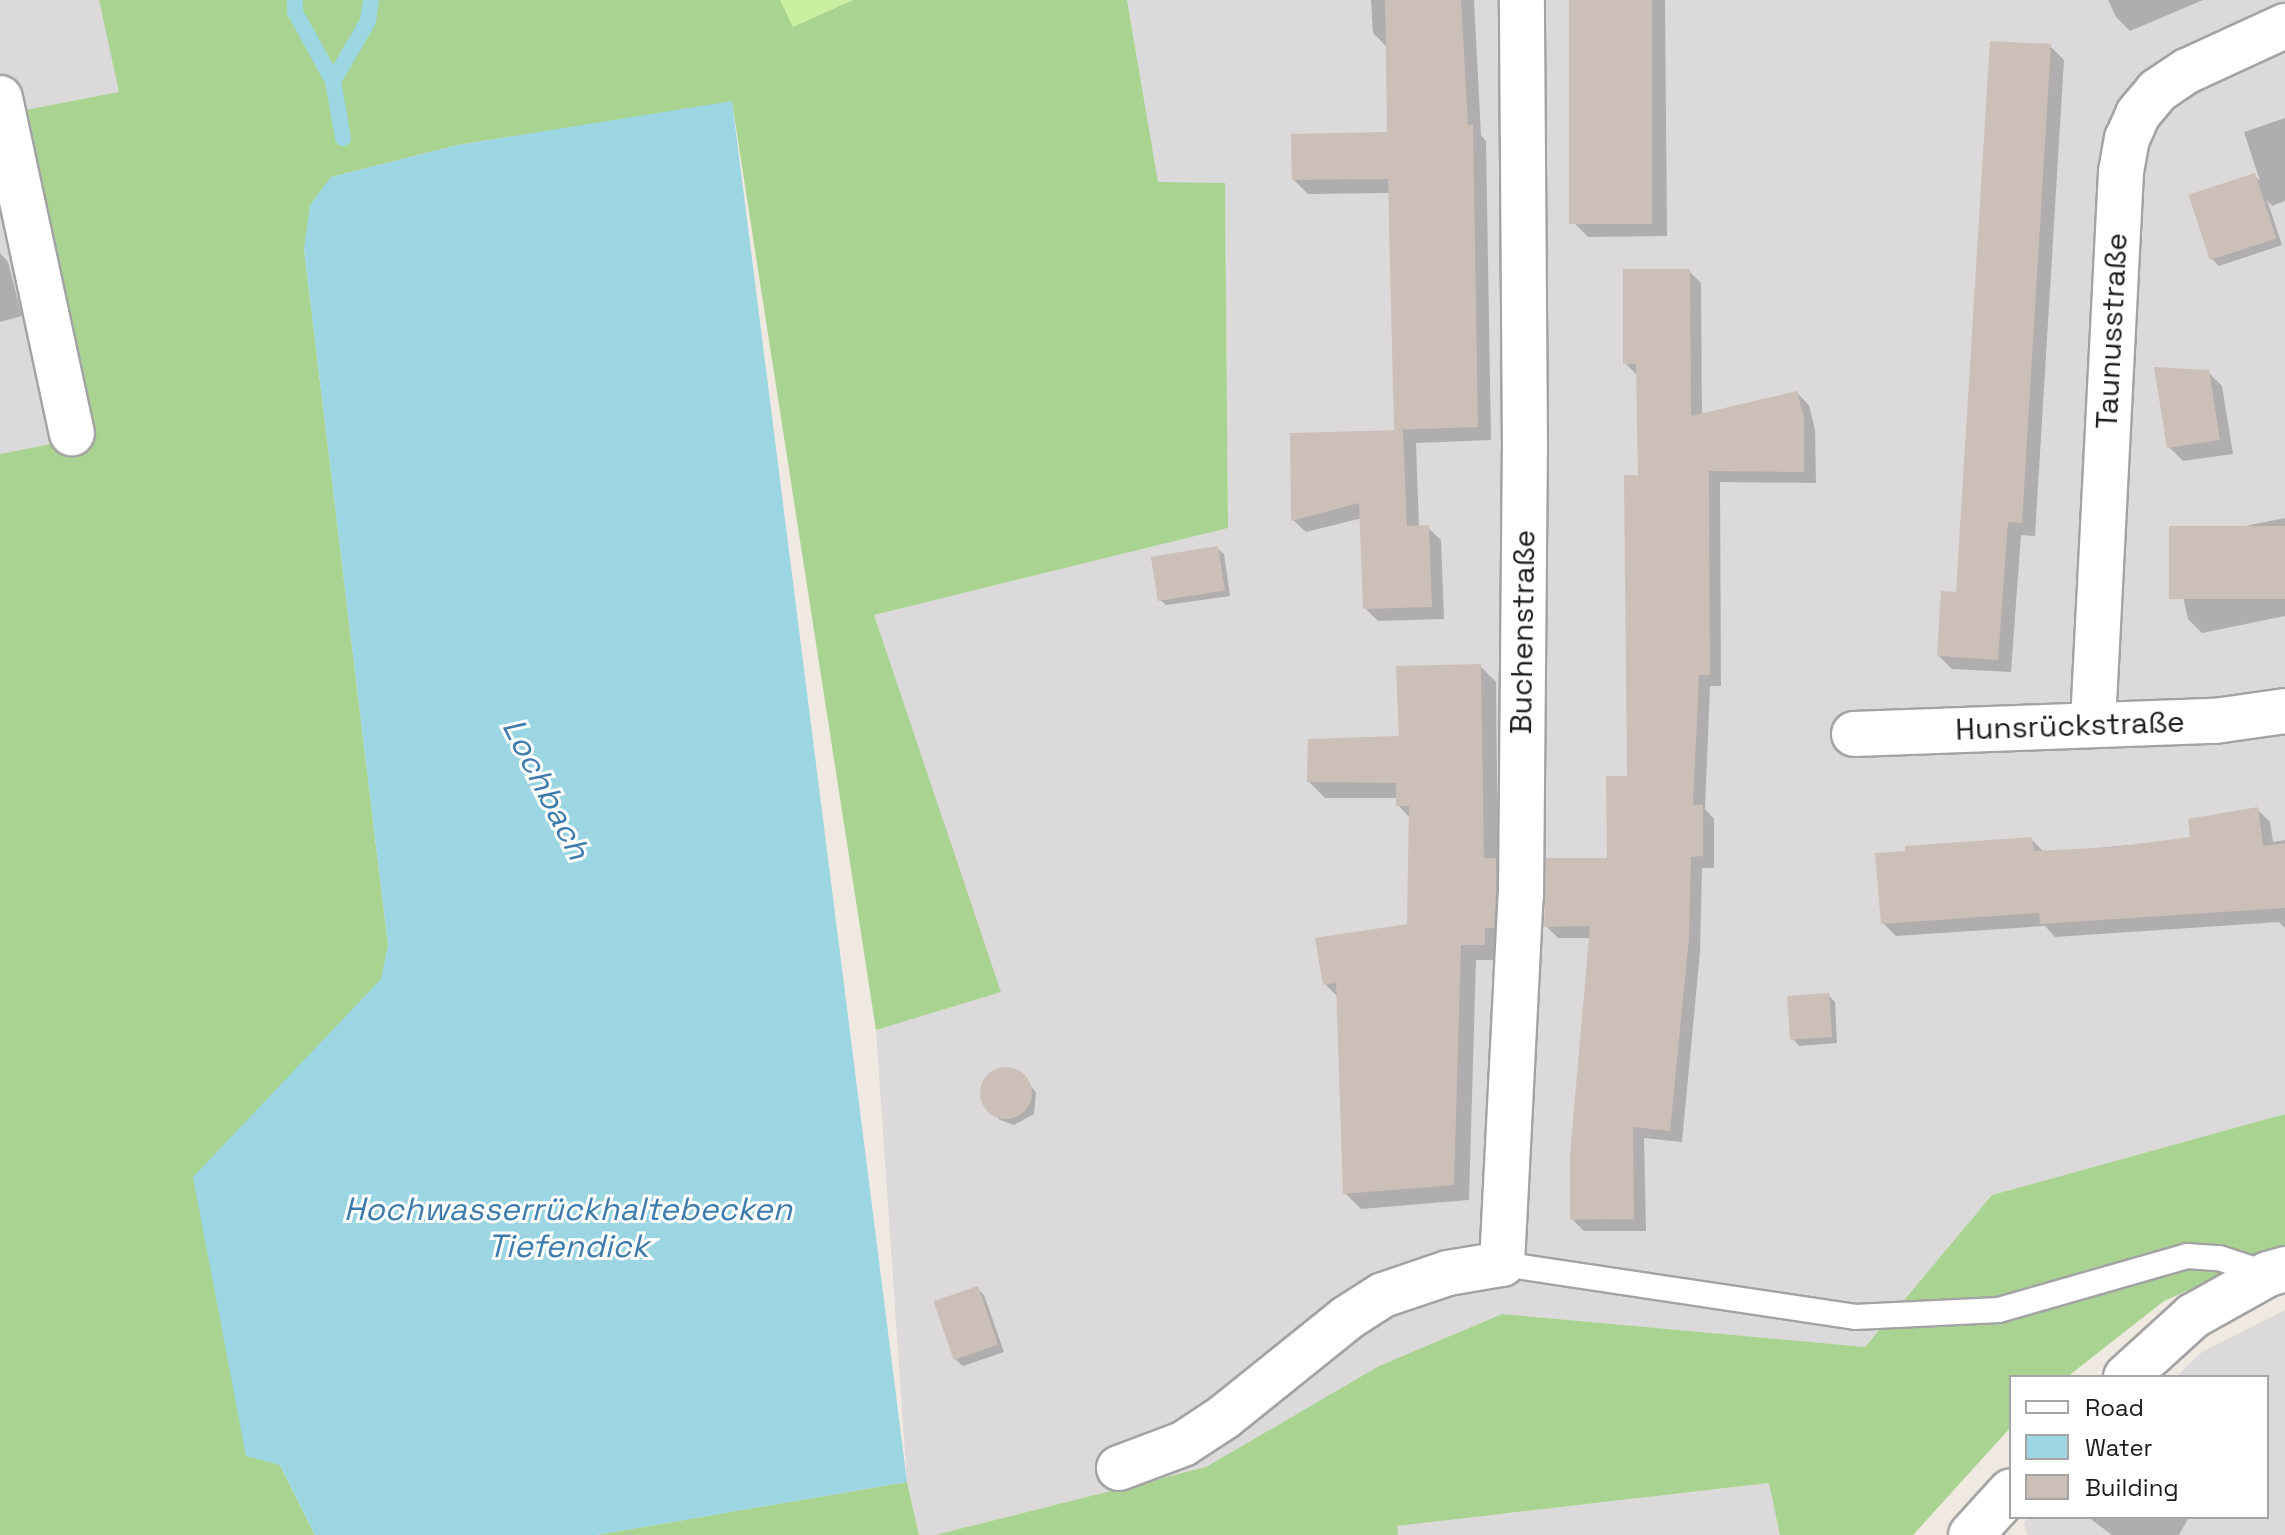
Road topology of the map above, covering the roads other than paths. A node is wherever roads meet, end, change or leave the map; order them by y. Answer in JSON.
{"nodes":[{"id":1,"x":1522,"y":0,"type":"edge"},
{"id":2,"x":2285,"y":26,"type":"edge"},
{"id":3,"x":0,"y":98,"type":"edge"},
{"id":4,"x":72,"y":433,"type":"dead end"},
{"id":5,"x":2285,"y":711,"type":"edge"},
{"id":6,"x":2093,"y":723,"type":"junction"},
{"id":7,"x":1854,"y":734,"type":"dead end"},
{"id":8,"x":1502,"y":1264,"type":"junction"},
{"id":9,"x":2276,"y":1272,"type":"edge"},
{"id":10,"x":2128,"y":1375,"type":"edge"},
{"id":11,"x":1119,"y":1468,"type":"dead end"},
{"id":12,"x":2009,"y":1493,"type":"edge"},
{"id":13,"x":1971,"y":1535,"type":"edge"}],
"edges":[{"from":1,"to":8,"type":"street","name":"Buchenstraße"},
{"from":2,"to":6,"type":"street","name":"Taunusstraße"},
{"from":3,"to":4,"type":"street"},
{"from":5,"to":6,"type":"street","name":"Hunsrückstraße"},
{"from":6,"to":7,"type":"street","name":"Hunsrückstraße"},
{"from":8,"to":9,"type":"lane"},
{"from":8,"to":11,"type":"street"},
{"from":9,"to":10,"type":"street"},
{"from":12,"to":13,"type":"street"}]}
